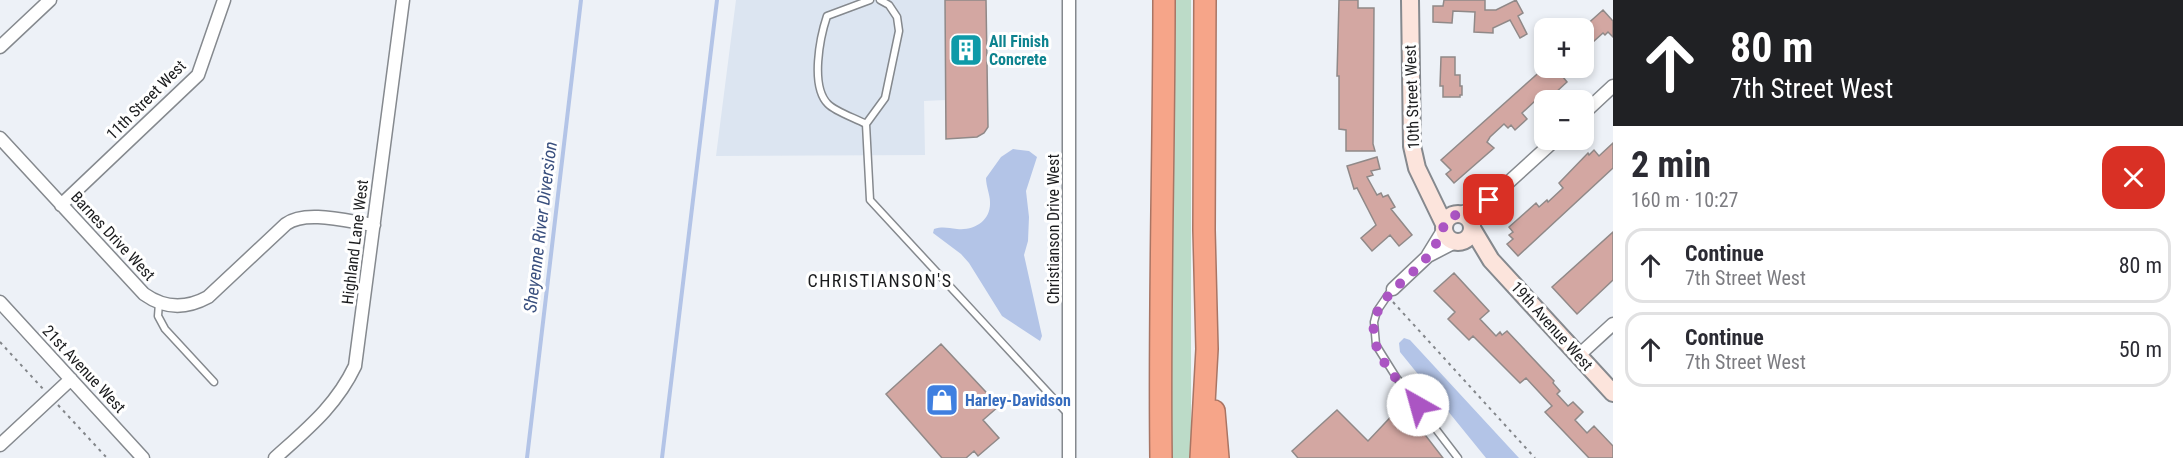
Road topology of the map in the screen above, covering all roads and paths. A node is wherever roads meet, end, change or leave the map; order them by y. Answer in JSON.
{"nodes":[{"id":1,"x":50,"y":0,"type":"edge"},
{"id":2,"x":224,"y":0,"type":"edge"},
{"id":3,"x":403,"y":0,"type":"edge"},
{"id":4,"x":870,"y":0,"type":"edge"},
{"id":5,"x":880,"y":0,"type":"edge"},
{"id":6,"x":1069,"y":0,"type":"edge"},
{"id":7,"x":1164,"y":0,"type":"edge"},
{"id":8,"x":1205,"y":0,"type":"edge"},
{"id":9,"x":1410,"y":0,"type":"edge"},
{"id":10,"x":0,"y":47,"type":"edge"},
{"id":11,"x":1613,"y":86,"type":"edge"},
{"id":12,"x":1594,"y":104,"type":"edge"},
{"id":13,"x":866,"y":124,"type":"junction"},
{"id":14,"x":0,"y":138,"type":"edge"},
{"id":15,"x":1544,"y":150,"type":"edge"},
{"id":16,"x":1489,"y":200,"type":"junction"},
{"id":17,"x":61,"y":204,"type":"junction"},
{"id":18,"x":1451,"y":220,"type":"junction"},
{"id":19,"x":374,"y":225,"type":"junction"},
{"id":20,"x":1473,"y":228,"type":"junction"},
{"id":21,"x":1458,"y":242,"type":"junction"},
{"id":22,"x":1428,"y":256,"type":"junction"},
{"id":23,"x":1491,"y":260,"type":"junction"},
{"id":24,"x":1390,"y":292,"type":"junction"},
{"id":25,"x":0,"y":302,"type":"edge"},
{"id":26,"x":159,"y":303,"type":"junction"},
{"id":27,"x":1613,"y":324,"type":"edge"},
{"id":28,"x":1160,"y":345,"type":"junction"},
{"id":29,"x":1579,"y":356,"type":"junction"},
{"id":30,"x":1206,"y":375,"type":"junction"},
{"id":31,"x":71,"y":379,"type":"junction"},
{"id":32,"x":214,"y":382,"type":"dead end"},
{"id":33,"x":1613,"y":393,"type":"edge"},
{"id":34,"x":1069,"y":416,"type":"junction"},
{"id":35,"x":0,"y":445,"type":"edge"},
{"id":36,"x":143,"y":458,"type":"edge"},
{"id":37,"x":276,"y":458,"type":"edge"},
{"id":38,"x":1069,"y":458,"type":"edge"},
{"id":39,"x":1147,"y":458,"type":"edge"},
{"id":40,"x":1161,"y":458,"type":"edge"},
{"id":41,"x":1202,"y":458,"type":"edge"},
{"id":42,"x":1218,"y":458,"type":"edge"},
{"id":43,"x":1458,"y":458,"type":"edge"},
{"id":44,"x":1535,"y":458,"type":"edge"}],
"edges":[{"from":1,"to":10,"type":"street"},
{"from":2,"to":17,"type":"street","name":"11th Street West"},
{"from":3,"to":19,"type":"street","name":"Highland Lane West"},
{"from":4,"to":13,"type":"lane"},
{"from":5,"to":13,"type":"lane"},
{"from":6,"to":34,"type":"street","name":"Christianson Drive West"},
{"from":7,"to":28,"type":"highway"},
{"from":8,"to":30,"type":"highway"},
{"from":9,"to":18,"type":"street","name":"10th Street West"},
{"from":11,"to":12,"type":"street"},
{"from":13,"to":34,"type":"lane"},
{"from":14,"to":17,"type":"street","name":"Barnes Drive West"},
{"from":15,"to":16,"type":"street"},
{"from":16,"to":18,"type":"street"},
{"from":16,"to":20,"type":"street"},
{"from":17,"to":26,"type":"street","name":"Barnes Drive West"},
{"from":18,"to":20,"type":"street"},
{"from":18,"to":21,"type":"street"},
{"from":18,"to":22,"type":"street"},
{"from":19,"to":26,"type":"street","name":"Barnes Drive West"},
{"from":19,"to":37,"type":"street","name":"Highland Lane West"},
{"from":20,"to":21,"type":"street"},
{"from":20,"to":23,"type":"street","name":"19th Avenue West"},
{"from":21,"to":22,"type":"street"},
{"from":21,"to":23,"type":"street","name":"19th Avenue West"},
{"from":22,"to":24,"type":"street"},
{"from":23,"to":29,"type":"street","name":"19th Avenue West"},
{"from":24,"to":43,"type":"lane"},
{"from":24,"to":44,"type":"path"},
{"from":25,"to":31,"type":"street","name":"21st Avenue West"},
{"from":26,"to":32,"type":"lane"},
{"from":27,"to":29,"type":"street"},
{"from":28,"to":39,"type":"highway"},
{"from":28,"to":40,"type":"highway"},
{"from":29,"to":33,"type":"street","name":"19th Avenue West"},
{"from":30,"to":41,"type":"highway"},
{"from":30,"to":42,"type":"highway"},
{"from":31,"to":35,"type":"street"},
{"from":31,"to":36,"type":"street","name":"21st Avenue West"},
{"from":34,"to":38,"type":"street","name":"Christianson Drive West"}]}
